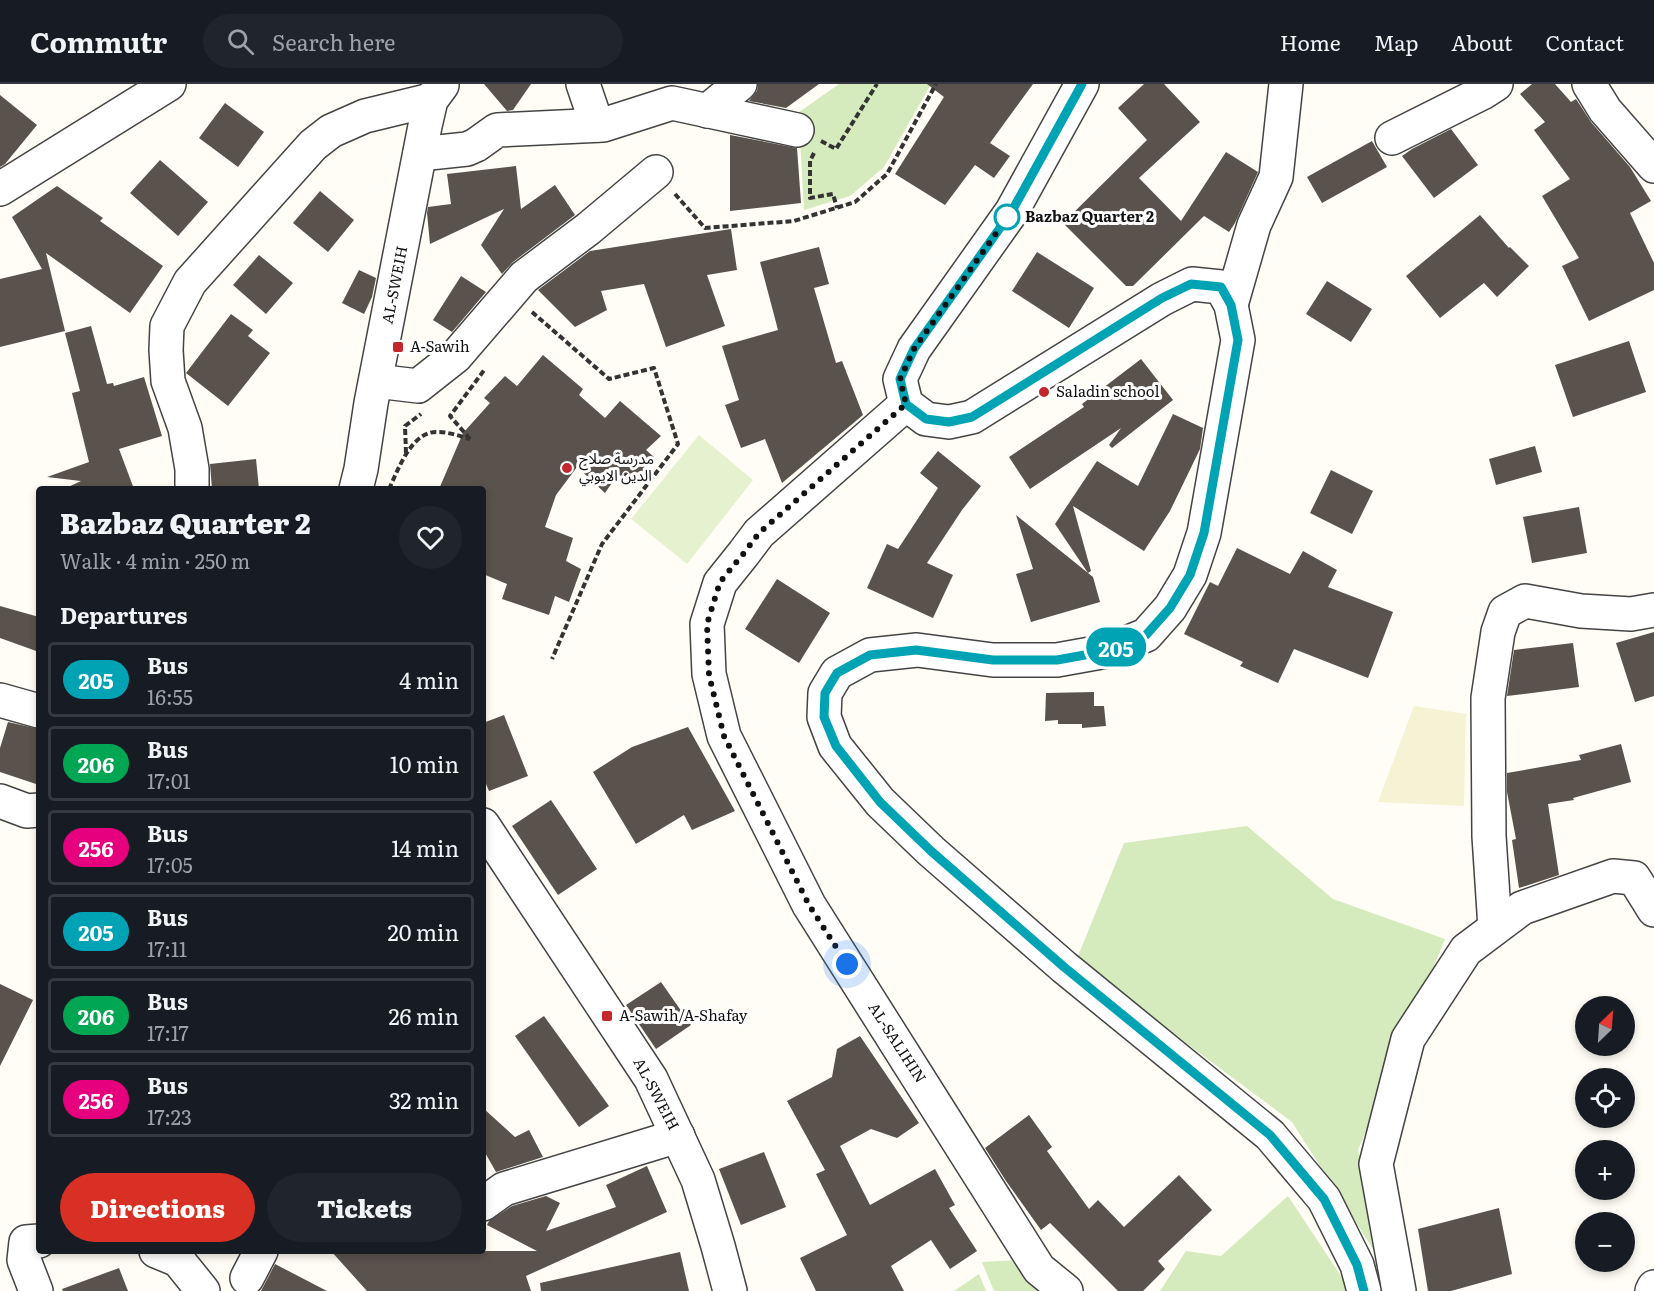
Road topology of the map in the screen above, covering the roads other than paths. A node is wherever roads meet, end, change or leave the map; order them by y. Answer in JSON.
{"nodes":[{"id":1,"x":170,"y":84,"type":"edge"},
{"id":2,"x":583,"y":84,"type":"edge"},
{"id":3,"x":740,"y":84,"type":"edge"},
{"id":4,"x":1082,"y":84,"type":"edge"},
{"id":5,"x":1286,"y":84,"type":"edge"},
{"id":6,"x":1496,"y":84,"type":"edge"},
{"id":7,"x":1589,"y":84,"type":"edge"},
{"id":8,"x":437,"y":92,"type":"edge"},
{"id":9,"x":707,"y":111,"type":"junction"},
{"id":10,"x":597,"y":125,"type":"junction"},
{"id":11,"x":797,"y":130,"type":"dead end"},
{"id":12,"x":1392,"y":138,"type":"dead end"},
{"id":13,"x":420,"y":154,"type":"junction"},
{"id":14,"x":1654,"y":166,"type":"edge"},
{"id":15,"x":656,"y":172,"type":"road end"},
{"id":16,"x":0,"y":189,"type":"edge"},
{"id":17,"x":1231,"y":305,"type":"junction"},
{"id":18,"x":376,"y":381,"type":"junction"},
{"id":19,"x":906,"y":404,"type":"junction"},
{"id":20,"x":192,"y":486,"type":"edge"},
{"id":21,"x":357,"y":486,"type":"edge"},
{"id":22,"x":1654,"y":610,"type":"edge"},
{"id":23,"x":0,"y":700,"type":"edge"},
{"id":24,"x":36,"y":710,"type":"edge"},
{"id":25,"x":0,"y":801,"type":"edge"},
{"id":26,"x":36,"y":810,"type":"edge"},
{"id":27,"x":486,"y":830,"type":"edge"},
{"id":28,"x":1654,"y":910,"type":"edge"},
{"id":29,"x":1495,"y":928,"type":"junction"},
{"id":30,"x":678,"y":1136,"type":"junction"},
{"id":31,"x":486,"y":1202,"type":"edge"},
{"id":32,"x":36,"y":1241,"type":"edge"},
{"id":33,"x":163,"y":1254,"type":"edge"},
{"id":34,"x":1654,"y":1287,"type":"edge"},
{"id":35,"x":36,"y":1291,"type":"edge"},
{"id":36,"x":203,"y":1291,"type":"edge"},
{"id":37,"x":730,"y":1291,"type":"edge"},
{"id":38,"x":1066,"y":1291,"type":"edge"},
{"id":39,"x":1364,"y":1291,"type":"edge"},
{"id":40,"x":1400,"y":1291,"type":"edge"},
{"id":41,"x":1652,"y":1291,"type":"edge"}],
"edges":[{"from":1,"to":16,"type":"street"},
{"from":2,"to":10,"type":"street"},
{"from":3,"to":9,"type":"street"},
{"from":4,"to":19,"type":"street"},
{"from":5,"to":17,"type":"street"},
{"from":6,"to":12,"type":"street"},
{"from":7,"to":14,"type":"street"},
{"from":8,"to":13,"type":"street","name":"AL-SWEIH"},
{"from":8,"to":20,"type":"street"},
{"from":9,"to":10,"type":"street"},
{"from":9,"to":11,"type":"street"},
{"from":10,"to":13,"type":"street"},
{"from":13,"to":18,"type":"street","name":"AL-SWEIH"},
{"from":15,"to":18,"type":"street"},
{"from":17,"to":19,"type":"street"},
{"from":17,"to":39,"type":"street"},
{"from":18,"to":21,"type":"street","name":"AL-SWEIH"},
{"from":19,"to":38,"type":"street","name":"AL-SALIHIN"},
{"from":22,"to":29,"type":"street"},
{"from":23,"to":24,"type":"street"},
{"from":25,"to":26,"type":"street"},
{"from":27,"to":30,"type":"street","name":"AL-SWEIH"},
{"from":28,"to":29,"type":"street"},
{"from":29,"to":40,"type":"street"},
{"from":30,"to":31,"type":"street"},
{"from":30,"to":37,"type":"street","name":"AL-SWEIH"},
{"from":32,"to":35,"type":"street"},
{"from":33,"to":36,"type":"street"},
{"from":34,"to":41,"type":"street"}]}
